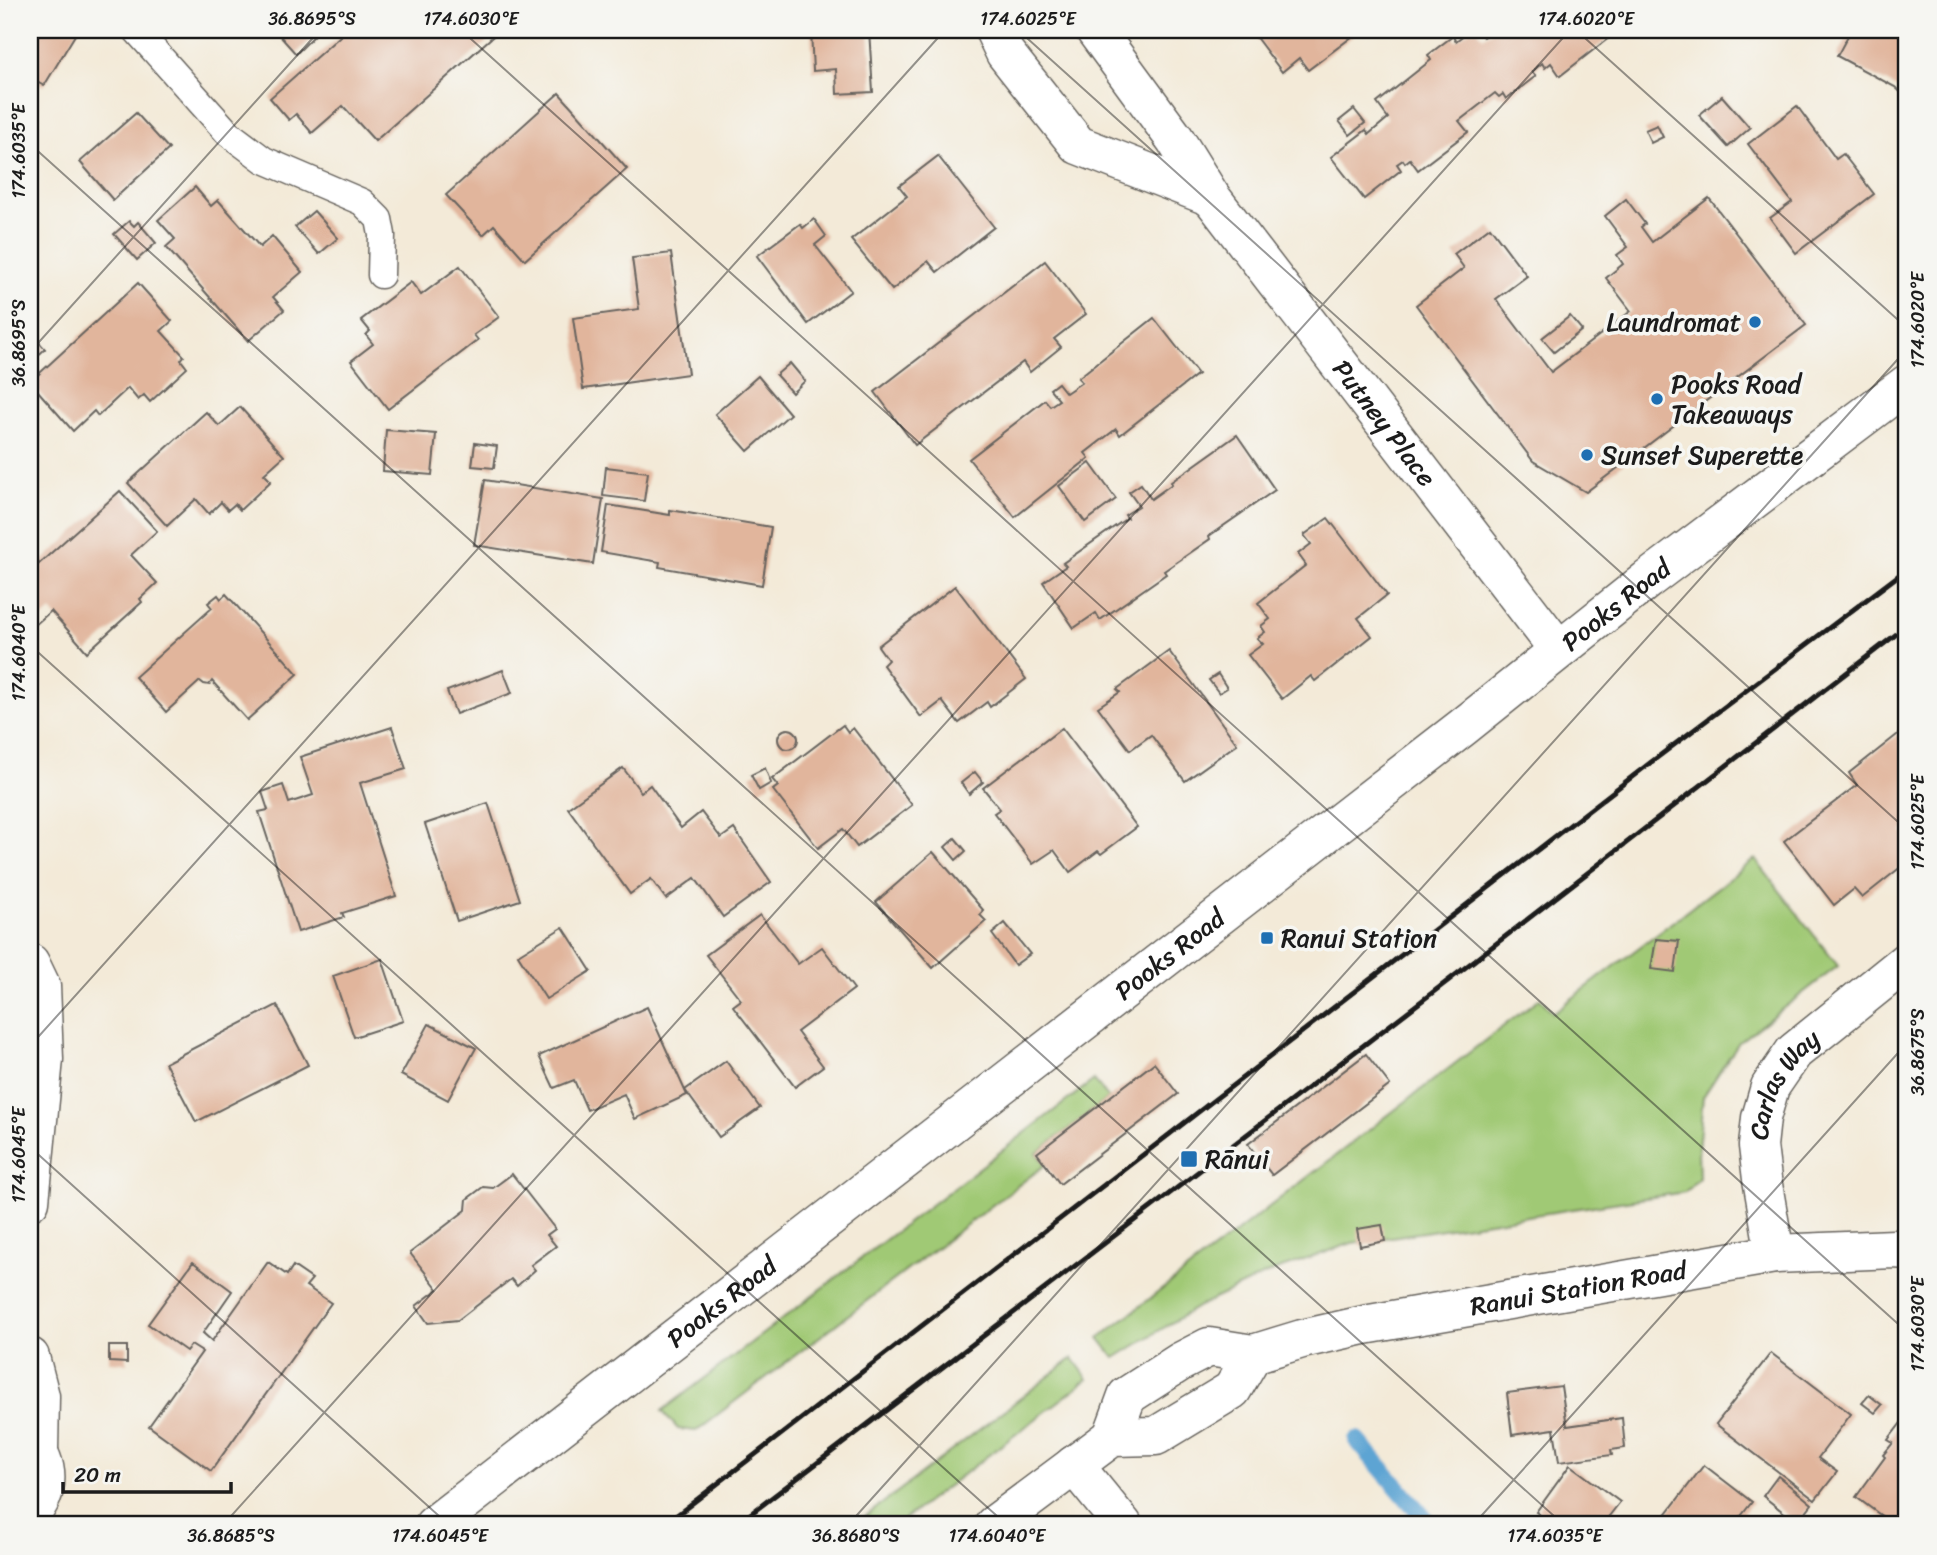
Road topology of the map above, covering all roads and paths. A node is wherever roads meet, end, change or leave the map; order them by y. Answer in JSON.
{"nodes":[{"id":1,"x":136,"y":30,"type":"edge"},
{"id":2,"x":994,"y":30,"type":"edge"},
{"id":3,"x":1095,"y":30,"type":"edge"},
{"id":4,"x":1211,"y":197,"type":"junction"},
{"id":5,"x":382,"y":275,"type":"dead end"},
{"id":6,"x":1907,"y":384,"type":"edge"},
{"id":7,"x":1558,"y":649,"type":"junction"},
{"id":8,"x":1907,"y":961,"type":"edge"},
{"id":9,"x":30,"y":963,"type":"edge"},
{"id":10,"x":30,"y":1201,"type":"edge"},
{"id":11,"x":1907,"y":1250,"type":"edge"},
{"id":12,"x":1775,"y":1254,"type":"junction"},
{"id":13,"x":1254,"y":1354,"type":"junction"},
{"id":14,"x":30,"y":1356,"type":"edge"},
{"id":15,"x":1112,"y":1437,"type":"junction"},
{"id":16,"x":34,"y":1445,"type":"edge"},
{"id":17,"x":1074,"y":1465,"type":"junction"},
{"id":18,"x":30,"y":1515,"type":"edge"},
{"id":19,"x":434,"y":1525,"type":"edge"},
{"id":20,"x":993,"y":1525,"type":"edge"},
{"id":21,"x":1124,"y":1525,"type":"edge"}],
"edges":[{"from":1,"to":5,"type":"lane"},
{"from":2,"to":4,"type":"street"},
{"from":3,"to":4,"type":"street","name":"Putney Place"},
{"from":4,"to":7,"type":"street","name":"Putney Place"},
{"from":6,"to":7,"type":"street","name":"Pooks Road"},
{"from":7,"to":19,"type":"street","name":"Pooks Road"},
{"from":8,"to":12,"type":"street","name":"Carlas Way"},
{"from":9,"to":10,"type":"street"},
{"from":11,"to":12,"type":"street","name":"Ranui Station Road"},
{"from":12,"to":13,"type":"street","name":"Ranui Station Road"},
{"from":13,"to":15,"type":"street"},
{"from":13,"to":15,"type":"street","name":"Ranui Station Road"},
{"from":14,"to":16,"type":"street"},
{"from":15,"to":17,"type":"street"},
{"from":16,"to":18,"type":"street"},
{"from":17,"to":20,"type":"street"},
{"from":17,"to":21,"type":"street"}]}
